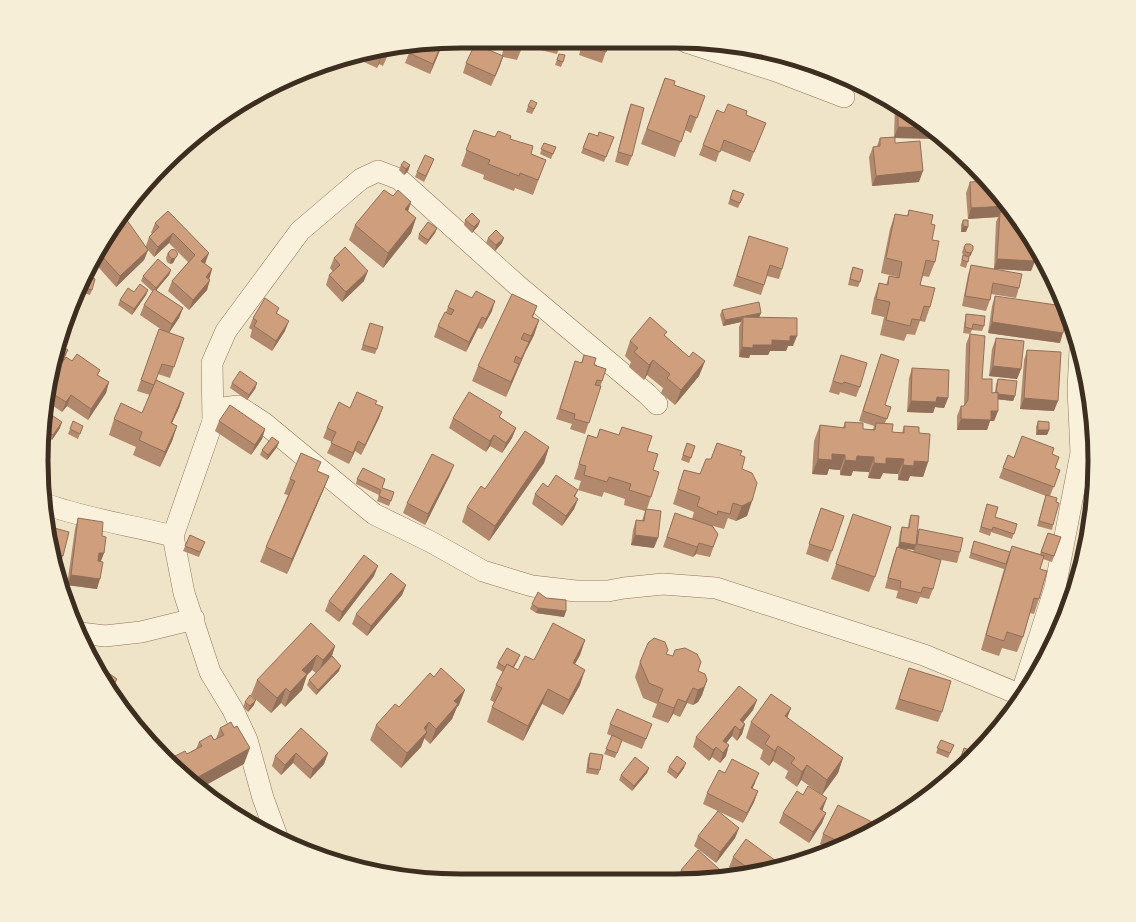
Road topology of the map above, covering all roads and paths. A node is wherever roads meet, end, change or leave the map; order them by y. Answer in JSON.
{"nodes":[{"id":1,"x":711,"y":50,"type":"edge"},
{"id":2,"x":844,"y":97,"type":"dead end"},
{"id":3,"x":1079,"y":374,"type":"edge"},
{"id":4,"x":657,"y":404,"type":"dead end"},
{"id":5,"x":213,"y":421,"type":"junction"},
{"id":6,"x":1087,"y":454,"type":"edge"},
{"id":7,"x":51,"y":506,"type":"edge"},
{"id":8,"x":173,"y":536,"type":"junction"},
{"id":9,"x":194,"y":619,"type":"junction"},
{"id":10,"x":86,"y":633,"type":"edge"},
{"id":11,"x":1027,"y":677,"type":"edge"},
{"id":12,"x":1016,"y":693,"type":"edge"},
{"id":13,"x":274,"y":829,"type":"edge"}],
"edges":[{"from":1,"to":2,"type":"street"},
{"from":3,"to":6,"type":"street"},
{"from":4,"to":5,"type":"street"},
{"from":5,"to":8,"type":"street"},
{"from":5,"to":12,"type":"street"},
{"from":6,"to":11,"type":"street"},
{"from":7,"to":8,"type":"street"},
{"from":8,"to":9,"type":"street"},
{"from":9,"to":10,"type":"street"},
{"from":9,"to":13,"type":"street"}]}
